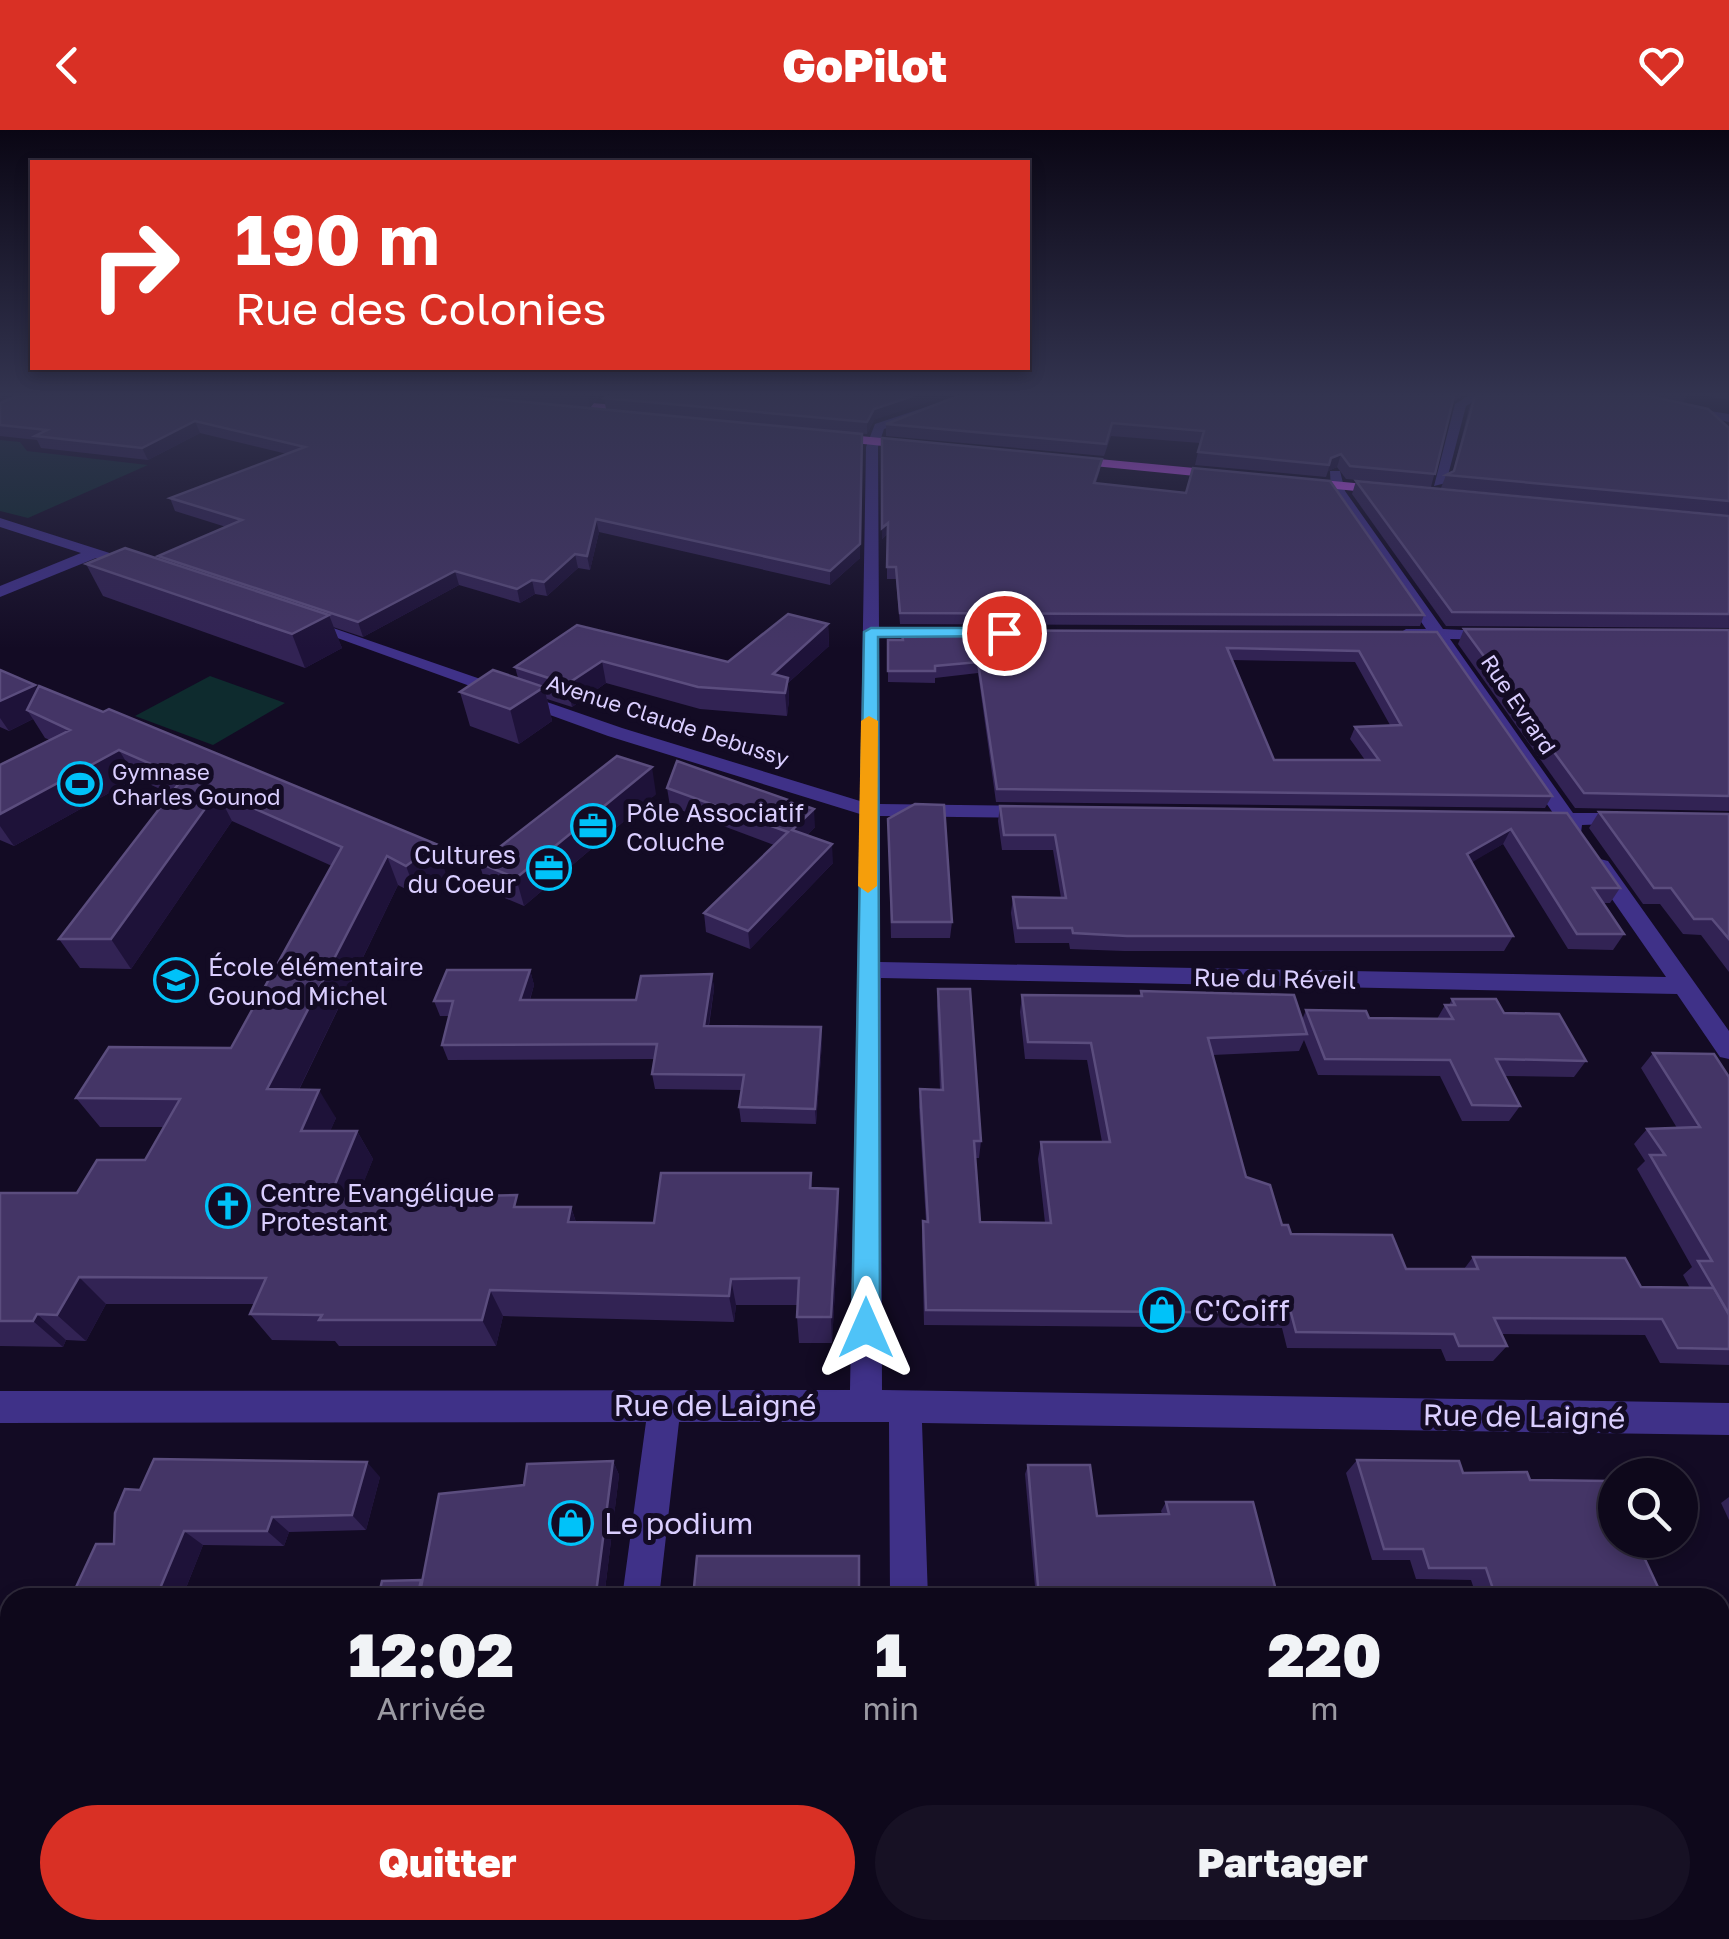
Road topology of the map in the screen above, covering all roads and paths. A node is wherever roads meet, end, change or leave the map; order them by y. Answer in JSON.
{"nodes":[{"id":1,"x":873,"y":480,"type":"edge"},
{"id":2,"x":1335,"y":480,"type":"edge"},
{"id":3,"x":1340,"y":480,"type":"edge"},
{"id":4,"x":1443,"y":480,"type":"edge"},
{"id":5,"x":1459,"y":485,"type":"edge"},
{"id":6,"x":1408,"y":486,"type":"edge"},
{"id":7,"x":1424,"y":488,"type":"edge"},
{"id":8,"x":1441,"y":490,"type":"junction"},
{"id":9,"x":0,"y":522,"type":"edge"},
{"id":10,"x":92,"y":554,"type":"junction"},
{"id":11,"x":152,"y":571,"type":"edge"},
{"id":12,"x":0,"y":592,"type":"edge"},
{"id":13,"x":282,"y":616,"type":"edge"},
{"id":14,"x":871,"y":632,"type":"junction"},
{"id":15,"x":950,"y":633,"type":"edge"},
{"id":16,"x":1394,"y":634,"type":"edge"},
{"id":17,"x":1441,"y":634,"type":"junction"},
{"id":18,"x":1520,"y":635,"type":"edge"},
{"id":19,"x":868,"y":810,"type":"junction"},
{"id":20,"x":1054,"y":812,"type":"edge"},
{"id":21,"x":1514,"y":818,"type":"edge"},
{"id":22,"x":1568,"y":820,"type":"junction"},
{"id":23,"x":1657,"y":820,"type":"edge"},
{"id":24,"x":868,"y":970,"type":"junction"},
{"id":25,"x":1682,"y":986,"type":"junction"},
{"id":26,"x":1729,"y":1050,"type":"edge"},
{"id":27,"x":665,"y":1404,"type":"junction"},
{"id":28,"x":866,"y":1406,"type":"junction"},
{"id":29,"x":0,"y":1407,"type":"edge"},
{"id":30,"x":905,"y":1407,"type":"junction"},
{"id":31,"x":1729,"y":1420,"type":"edge"},
{"id":32,"x":641,"y":1588,"type":"edge"},
{"id":33,"x":909,"y":1588,"type":"edge"}],
"edges":[{"from":1,"to":14,"type":"street"},
{"from":2,"to":17,"type":"street","name":"Rue Evrard"},
{"from":3,"to":6,"type":"main road"},
{"from":4,"to":8,"type":"street"},
{"from":5,"to":8,"type":"main road"},
{"from":7,"to":8,"type":"main road"},
{"from":9,"to":10,"type":"street"},
{"from":10,"to":11,"type":"street"},
{"from":10,"to":12,"type":"street"},
{"from":13,"to":19,"type":"street","name":"Avenue Claude Debussy"},
{"from":14,"to":15,"type":"street"},
{"from":14,"to":19,"type":"street"},
{"from":16,"to":17,"type":"street"},
{"from":17,"to":18,"type":"street"},
{"from":17,"to":22,"type":"street","name":"Rue Evrard"},
{"from":19,"to":20,"type":"street","name":"Avenue Claude Debussy"},
{"from":19,"to":24,"type":"street"},
{"from":21,"to":22,"type":"street"},
{"from":22,"to":23,"type":"street"},
{"from":22,"to":25,"type":"street","name":"Rue Evrard"},
{"from":24,"to":25,"type":"street","name":"Rue du Réveil"},
{"from":24,"to":28,"type":"street"},
{"from":25,"to":26,"type":"street","name":"Rue Evrard"},
{"from":27,"to":28,"type":"street","name":"Rue de Laigné"},
{"from":27,"to":29,"type":"street","name":"Rue de Laigné"},
{"from":27,"to":32,"type":"street"},
{"from":28,"to":30,"type":"street","name":"Rue de Laigné"},
{"from":30,"to":31,"type":"street","name":"Rue de Laigné"},
{"from":30,"to":33,"type":"street"}]}
